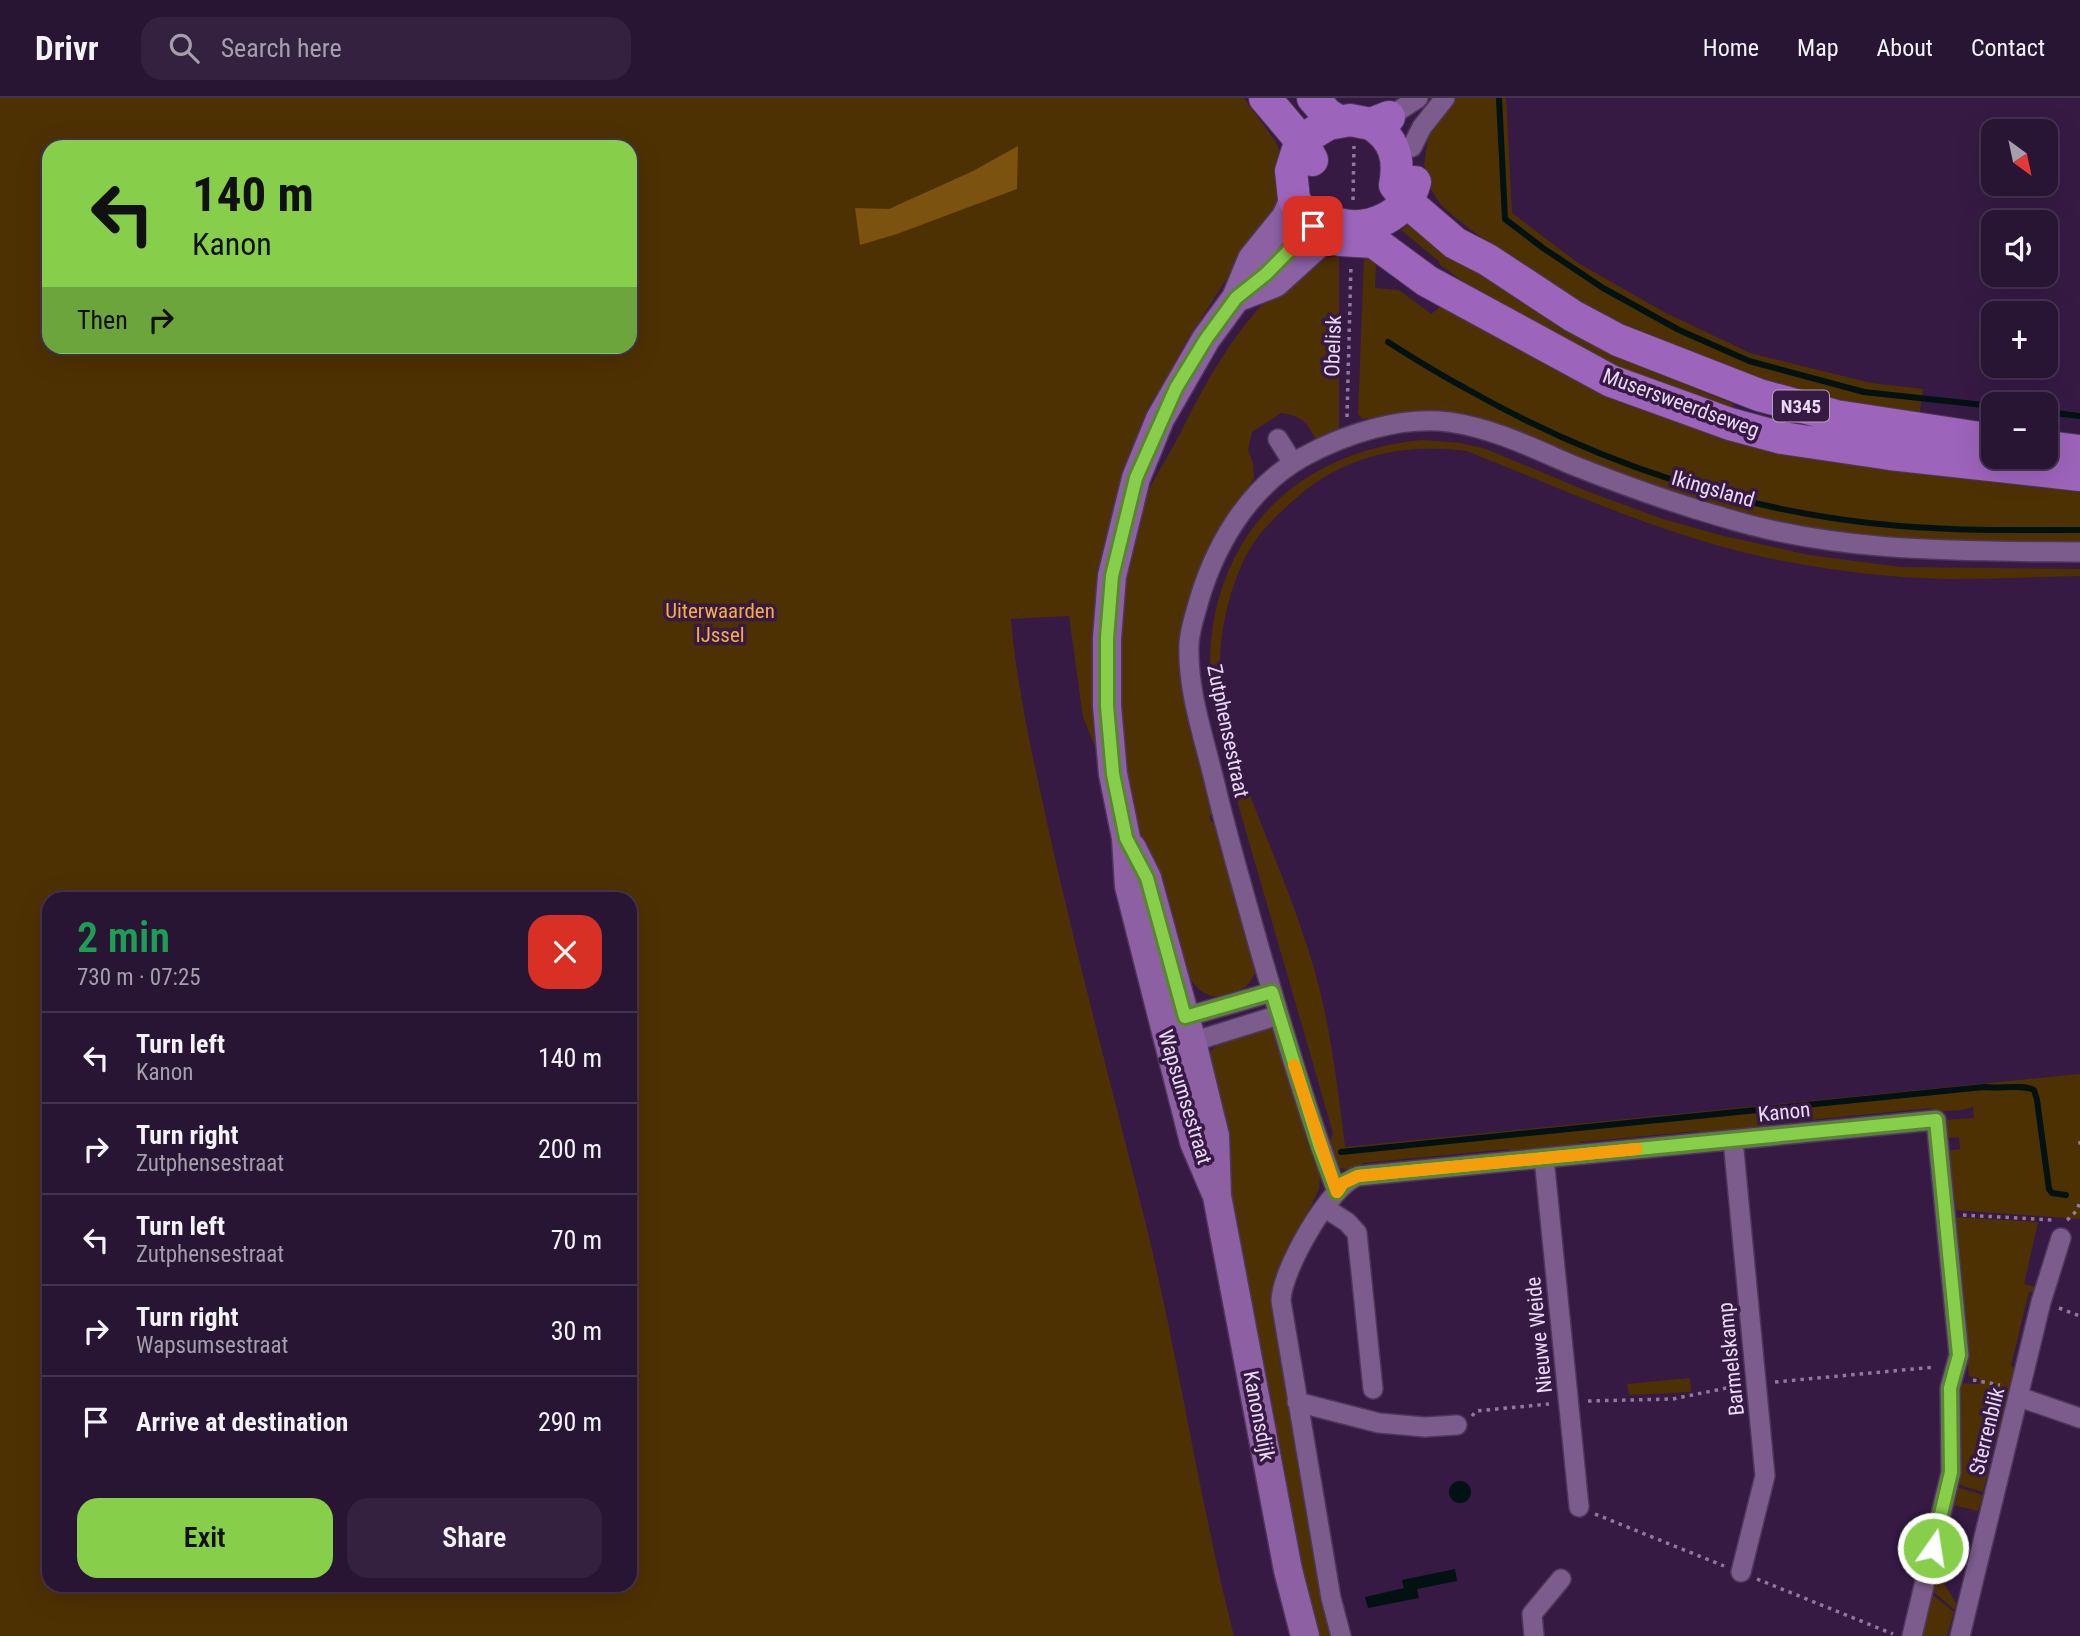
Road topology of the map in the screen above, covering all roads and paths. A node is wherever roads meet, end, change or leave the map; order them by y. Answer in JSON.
{"nodes":[{"id":1,"x":1256,"y":98,"type":"edge"},
{"id":2,"x":1265,"y":98,"type":"edge"},
{"id":3,"x":1313,"y":98,"type":"edge"},
{"id":4,"x":1418,"y":98,"type":"edge"},
{"id":5,"x":1445,"y":98,"type":"edge"},
{"id":6,"x":1356,"y":119,"type":"edge"},
{"id":7,"x":1412,"y":147,"type":"junction"},
{"id":8,"x":1298,"y":153,"type":"junction"},
{"id":9,"x":1411,"y":193,"type":"junction"},
{"id":10,"x":1294,"y":199,"type":"junction"},
{"id":11,"x":1345,"y":229,"type":"junction"},
{"id":12,"x":1236,"y":298,"type":"junction"},
{"id":13,"x":1346,"y":437,"type":"junction"},
{"id":14,"x":1981,"y":438,"type":"edge"},
{"id":15,"x":1278,"y":439,"type":"dead end"},
{"id":16,"x":2058,"y":448,"type":"edge"},
{"id":17,"x":2080,"y":451,"type":"edge"},
{"id":18,"x":1293,"y":463,"type":"junction"},
{"id":19,"x":2080,"y":475,"type":"edge"},
{"id":20,"x":2080,"y":552,"type":"edge"},
{"id":21,"x":1272,"y":992,"type":"junction"},
{"id":22,"x":1279,"y":1015,"type":"junction"},
{"id":23,"x":1181,"y":1031,"type":"junction"},
{"id":24,"x":1732,"y":1140,"type":"junction"},
{"id":25,"x":2080,"y":1141,"type":"edge"},
{"id":26,"x":2080,"y":1148,"type":"edge"},
{"id":27,"x":1544,"y":1158,"type":"junction"},
{"id":28,"x":1217,"y":1196,"type":"joint"},
{"id":29,"x":2080,"y":1199,"type":"edge"},
{"id":30,"x":1331,"y":1200,"type":"junction"},
{"id":31,"x":1945,"y":1214,"type":"junction"},
{"id":32,"x":2063,"y":1227,"type":"junction"},
{"id":33,"x":1953,"y":1376,"type":"junction"},
{"id":34,"x":1373,"y":1389,"type":"dead end"},
{"id":35,"x":2019,"y":1397,"type":"junction"},
{"id":36,"x":1297,"y":1402,"type":"junction"},
{"id":37,"x":1568,"y":1402,"type":"junction"},
{"id":38,"x":2080,"y":1418,"type":"edge"},
{"id":39,"x":1457,"y":1425,"type":"joint"},
{"id":40,"x":1579,"y":1507,"type":"dead end"},
{"id":41,"x":1741,"y":1572,"type":"dead end"},
{"id":42,"x":1561,"y":1579,"type":"dead end"},
{"id":43,"x":1305,"y":1636,"type":"edge"},
{"id":44,"x":1341,"y":1636,"type":"edge"},
{"id":45,"x":1534,"y":1636,"type":"edge"},
{"id":46,"x":1912,"y":1636,"type":"edge"},
{"id":47,"x":1960,"y":1636,"type":"edge"}],
"edges":[{"from":1,"to":8,"type":"main road","number":"N345"},
{"from":2,"to":8,"type":"main road","number":"N345"},
{"from":3,"to":6,"type":"main road","number":"N345"},
{"from":4,"to":6,"type":"street"},
{"from":5,"to":7,"type":"street"},
{"from":6,"to":7,"type":"main road","number":"N345"},
{"from":6,"to":8,"type":"main road"},
{"from":6,"to":9,"type":"main road","number":"N345"},
{"from":6,"to":11,"type":"path","name":"Obelisk"},
{"from":7,"to":9,"type":"main road"},
{"from":8,"to":10,"type":"main road","number":"N345"},
{"from":8,"to":11,"type":"main road","number":"N345"},
{"from":9,"to":11,"type":"main road"},
{"from":9,"to":14,"type":"main road","name":"Musersweerdseweg","number":"N345"},
{"from":10,"to":11,"type":"main road","number":"N345"},
{"from":10,"to":12,"type":"street","name":"Wapsumsestraat"},
{"from":11,"to":12,"type":"street"},
{"from":11,"to":13,"type":"path","name":"Obelisk"},
{"from":11,"to":19,"type":"main road","name":"Musersweerdseweg","number":"N345"},
{"from":12,"to":23,"type":"street","name":"Wapsumsestraat"},
{"from":13,"to":18,"type":"street","name":"Zutphensestraat"},
{"from":13,"to":20,"type":"street","name":"Ikingsland"},
{"from":15,"to":18,"type":"street"},
{"from":16,"to":17,"type":"main road"},
{"from":18,"to":21,"type":"street","name":"Zutphensestraat"},
{"from":21,"to":22,"type":"street","name":"Zutphensestraat"},
{"from":21,"to":23,"type":"street"},
{"from":22,"to":23,"type":"street"},
{"from":22,"to":30,"type":"street","name":"Zutphensestraat"},
{"from":23,"to":28,"type":"street","name":"Wapsumsestraat"},
{"from":24,"to":27,"type":"street","name":"Kanon"},
{"from":24,"to":31,"type":"street","name":"Kanon"},
{"from":24,"to":41,"type":"street","name":"Barmelskamp"},
{"from":25,"to":26,"type":"path"},
{"from":27,"to":30,"type":"street","name":"Kanon"},
{"from":27,"to":37,"type":"street","name":"Nieuwe Weide"},
{"from":28,"to":43,"type":"street","name":"Kanonsdijk"},
{"from":29,"to":32,"type":"path"},
{"from":30,"to":34,"type":"street"},
{"from":30,"to":36,"type":"street","name":"Kanonsdijk"},
{"from":31,"to":32,"type":"path"},
{"from":31,"to":33,"type":"street","name":"Kanon"},
{"from":32,"to":35,"type":"street","name":"Sterrenblik"},
{"from":33,"to":35,"type":"path"},
{"from":33,"to":46,"type":"street","name":"Kanon"},
{"from":35,"to":38,"type":"street"},
{"from":35,"to":47,"type":"street","name":"Sterrenblik"},
{"from":36,"to":39,"type":"street"},
{"from":36,"to":44,"type":"street","name":"Kanonsdijk"},
{"from":37,"to":39,"type":"path"},
{"from":37,"to":40,"type":"street","name":"Nieuwe Weide"},
{"from":42,"to":45,"type":"street"}]}
